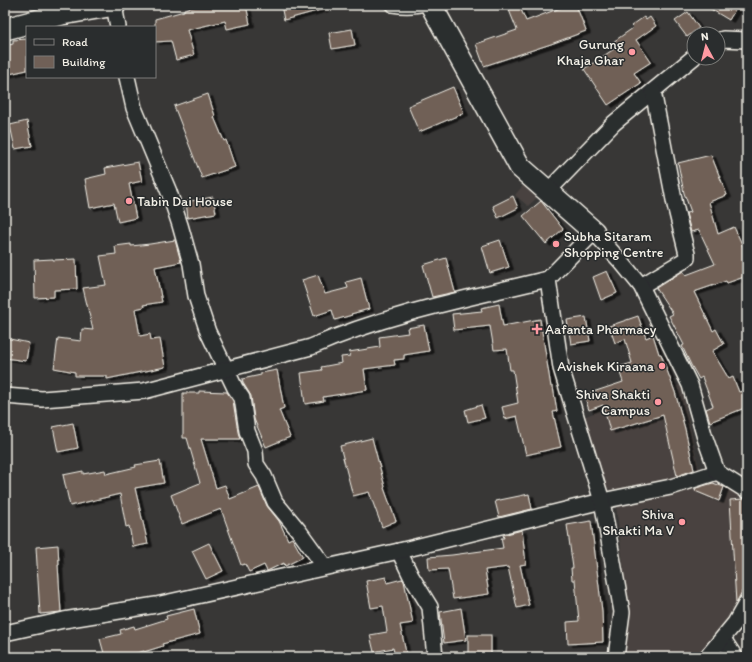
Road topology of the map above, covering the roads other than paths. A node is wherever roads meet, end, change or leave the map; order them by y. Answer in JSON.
{"nodes":[{"id":1,"x":114,"y":5,"type":"edge"},
{"id":2,"x":389,"y":5,"type":"edge"},
{"id":3,"x":431,"y":5,"type":"edge"},
{"id":4,"x":118,"y":26,"type":"edge"},
{"id":5,"x":5,"y":29,"type":"edge"},
{"id":6,"x":726,"y":39,"type":"edge"},
{"id":7,"x":747,"y":40,"type":"edge"},
{"id":8,"x":686,"y":64,"type":"edge"},
{"id":9,"x":126,"y":78,"type":"edge"},
{"id":10,"x":653,"y":91,"type":"junction"},
{"id":11,"x":548,"y":191,"type":"junction"},
{"id":12,"x":594,"y":232,"type":"junction"},
{"id":13,"x":548,"y":279,"type":"junction"},
{"id":14,"x":641,"y":286,"type":"junction"},
{"id":15,"x":226,"y":369,"type":"junction"},
{"id":16,"x":5,"y":396,"type":"edge"},
{"id":17,"x":717,"y":472,"type":"junction"},
{"id":18,"x":747,"y":492,"type":"edge"},
{"id":19,"x":602,"y":501,"type":"junction"},
{"id":20,"x":399,"y":551,"type":"junction"},
{"id":21,"x":325,"y":567,"type":"junction"},
{"id":22,"x":747,"y":602,"type":"edge"},
{"id":23,"x":5,"y":633,"type":"edge"},
{"id":24,"x":723,"y":639,"type":"junction"},
{"id":25,"x":435,"y":657,"type":"edge"},
{"id":26,"x":616,"y":657,"type":"edge"},
{"id":27,"x":707,"y":657,"type":"edge"},
{"id":28,"x":735,"y":657,"type":"edge"}],
"edges":[{"from":1,"to":4,"type":"street"},
{"from":1,"to":5,"type":"main road"},
{"from":2,"to":3,"type":"lane"},
{"from":3,"to":11,"type":"main road"},
{"from":6,"to":7,"type":"street"},
{"from":8,"to":10,"type":"street"},
{"from":9,"to":15,"type":"street"},
{"from":10,"to":11,"type":"street"},
{"from":10,"to":14,"type":"street"},
{"from":11,"to":12,"type":"main road"},
{"from":12,"to":13,"type":"street"},
{"from":12,"to":14,"type":"street"},
{"from":13,"to":15,"type":"street"},
{"from":13,"to":19,"type":"street"},
{"from":14,"to":17,"type":"street"},
{"from":15,"to":16,"type":"street"},
{"from":15,"to":21,"type":"street"},
{"from":17,"to":18,"type":"street"},
{"from":17,"to":19,"type":"street"},
{"from":19,"to":20,"type":"street"},
{"from":19,"to":26,"type":"street"},
{"from":20,"to":21,"type":"street"},
{"from":20,"to":25,"type":"street"},
{"from":21,"to":23,"type":"street"},
{"from":22,"to":24,"type":"street"},
{"from":24,"to":27,"type":"street"},
{"from":24,"to":28,"type":"street"}]}
